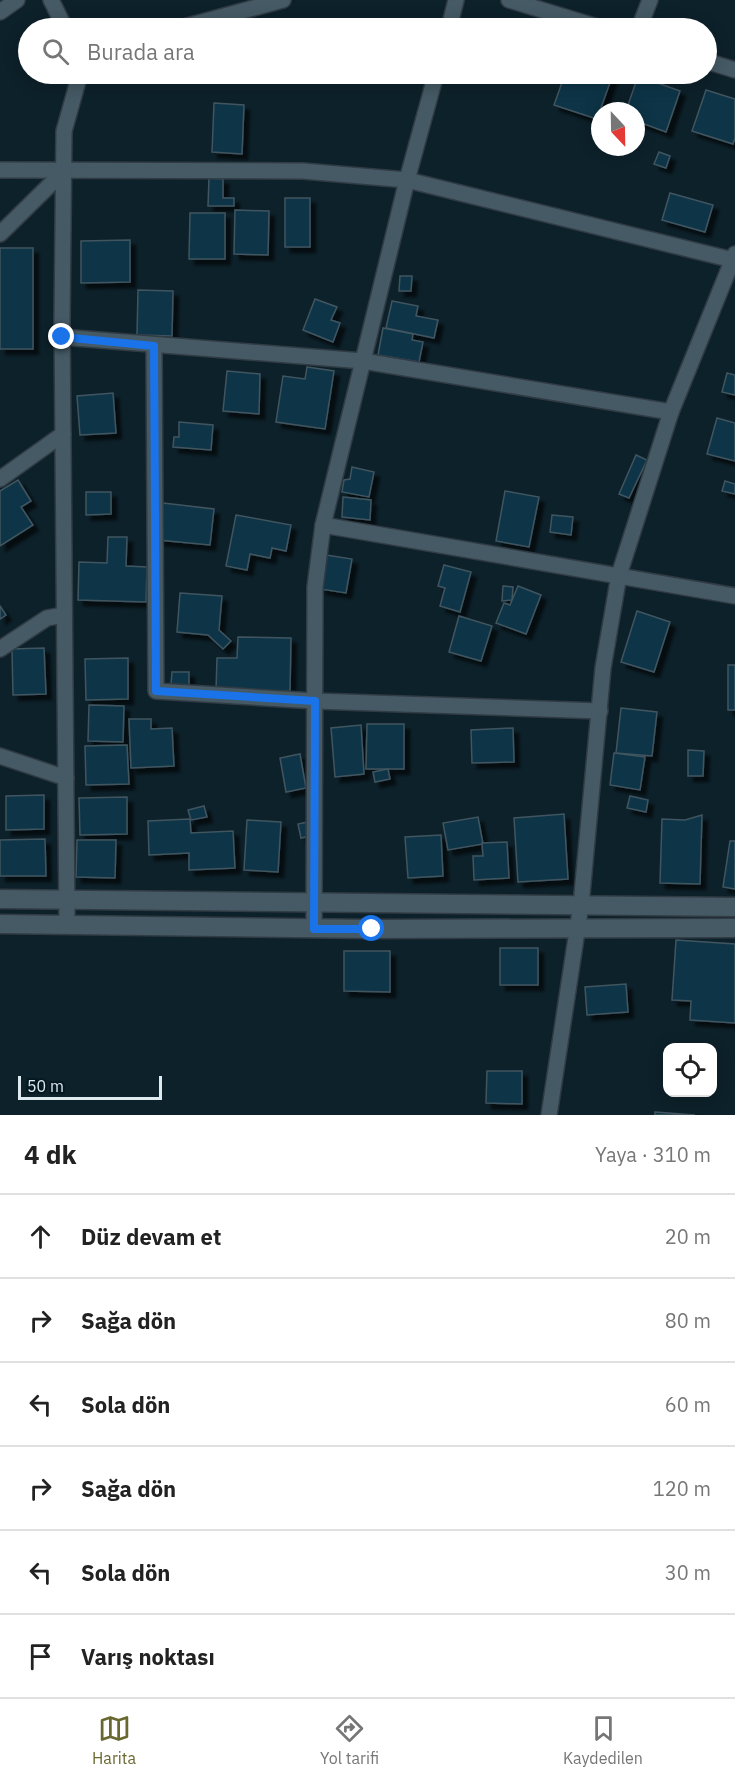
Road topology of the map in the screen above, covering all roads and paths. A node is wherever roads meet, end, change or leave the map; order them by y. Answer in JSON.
{"nodes":[{"id":1,"x":17,"y":0,"type":"edge"},
{"id":2,"x":51,"y":0,"type":"edge"},
{"id":3,"x":283,"y":0,"type":"edge"},
{"id":4,"x":456,"y":0,"type":"edge"},
{"id":5,"x":509,"y":0,"type":"edge"},
{"id":6,"x":650,"y":0,"type":"edge"},
{"id":7,"x":0,"y":12,"type":"edge"},
{"id":8,"x":60,"y":18,"type":"edge"},
{"id":9,"x":217,"y":18,"type":"edge"},
{"id":10,"x":451,"y":18,"type":"edge"},
{"id":11,"x":568,"y":18,"type":"edge"},
{"id":12,"x":643,"y":18,"type":"edge"},
{"id":13,"x":717,"y":64,"type":"edge"},
{"id":14,"x":735,"y":70,"type":"edge"},
{"id":15,"x":77,"y":84,"type":"edge"},
{"id":16,"x":433,"y":84,"type":"edge"},
{"id":17,"x":0,"y":170,"type":"edge"},
{"id":18,"x":64,"y":171,"type":"junction"},
{"id":19,"x":407,"y":180,"type":"junction"},
{"id":20,"x":0,"y":234,"type":"edge"},
{"id":21,"x":734,"y":257,"type":"edge"},
{"id":22,"x":62,"y":337,"type":"junction"},
{"id":23,"x":154,"y":346,"type":"junction"},
{"id":24,"x":363,"y":361,"type":"junction"},
{"id":25,"x":671,"y":412,"type":"junction"},
{"id":26,"x":63,"y":434,"type":"junction"},
{"id":27,"x":0,"y":479,"type":"edge"},
{"id":28,"x":323,"y":525,"type":"junction"},
{"id":29,"x":619,"y":575,"type":"junction"},
{"id":30,"x":735,"y":596,"type":"edge"},
{"id":31,"x":64,"y":615,"type":"junction"},
{"id":32,"x":0,"y":649,"type":"edge"},
{"id":33,"x":315,"y":701,"type":"junction"},
{"id":34,"x":600,"y":711,"type":"junction"},
{"id":35,"x":0,"y":756,"type":"edge"},
{"id":36,"x":66,"y":778,"type":"junction"},
{"id":37,"x":0,"y":899,"type":"edge"},
{"id":38,"x":67,"y":900,"type":"junction"},
{"id":39,"x":314,"y":902,"type":"junction"},
{"id":40,"x":581,"y":905,"type":"junction"},
{"id":41,"x":735,"y":907,"type":"edge"},
{"id":42,"x":0,"y":924,"type":"edge"},
{"id":43,"x":67,"y":925,"type":"junction"},
{"id":44,"x":577,"y":928,"type":"junction"},
{"id":45,"x":735,"y":928,"type":"edge"},
{"id":46,"x":314,"y":929,"type":"junction"},
{"id":47,"x":549,"y":1115,"type":"edge"}],
"edges":[{"from":1,"to":7,"type":"street"},
{"from":2,"to":8,"type":"street"},
{"from":3,"to":9,"type":"street"},
{"from":4,"to":10,"type":"street"},
{"from":5,"to":11,"type":"street"},
{"from":6,"to":12,"type":"street"},
{"from":13,"to":14,"type":"street"},
{"from":15,"to":18,"type":"street"},
{"from":16,"to":19,"type":"street"},
{"from":17,"to":18,"type":"street"},
{"from":18,"to":19,"type":"street"},
{"from":18,"to":20,"type":"street"},
{"from":18,"to":22,"type":"street"},
{"from":19,"to":21,"type":"street"},
{"from":19,"to":24,"type":"street"},
{"from":21,"to":25,"type":"street"},
{"from":22,"to":23,"type":"street"},
{"from":22,"to":26,"type":"street"},
{"from":23,"to":24,"type":"street"},
{"from":23,"to":33,"type":"street"},
{"from":24,"to":25,"type":"street"},
{"from":24,"to":28,"type":"street"},
{"from":25,"to":29,"type":"street"},
{"from":26,"to":27,"type":"street"},
{"from":26,"to":31,"type":"street"},
{"from":28,"to":29,"type":"street"},
{"from":28,"to":33,"type":"street"},
{"from":29,"to":30,"type":"street"},
{"from":29,"to":34,"type":"street"},
{"from":31,"to":32,"type":"street"},
{"from":31,"to":36,"type":"street"},
{"from":33,"to":34,"type":"street"},
{"from":33,"to":39,"type":"street"},
{"from":34,"to":40,"type":"street"},
{"from":35,"to":36,"type":"street"},
{"from":36,"to":38,"type":"street"},
{"from":37,"to":38,"type":"street"},
{"from":38,"to":39,"type":"street"},
{"from":38,"to":43,"type":"street"},
{"from":39,"to":40,"type":"street"},
{"from":39,"to":46,"type":"street"},
{"from":40,"to":41,"type":"street"},
{"from":40,"to":44,"type":"street"},
{"from":42,"to":43,"type":"street"},
{"from":43,"to":46,"type":"street"},
{"from":44,"to":45,"type":"street"},
{"from":44,"to":46,"type":"street"},
{"from":44,"to":47,"type":"street"}]}
